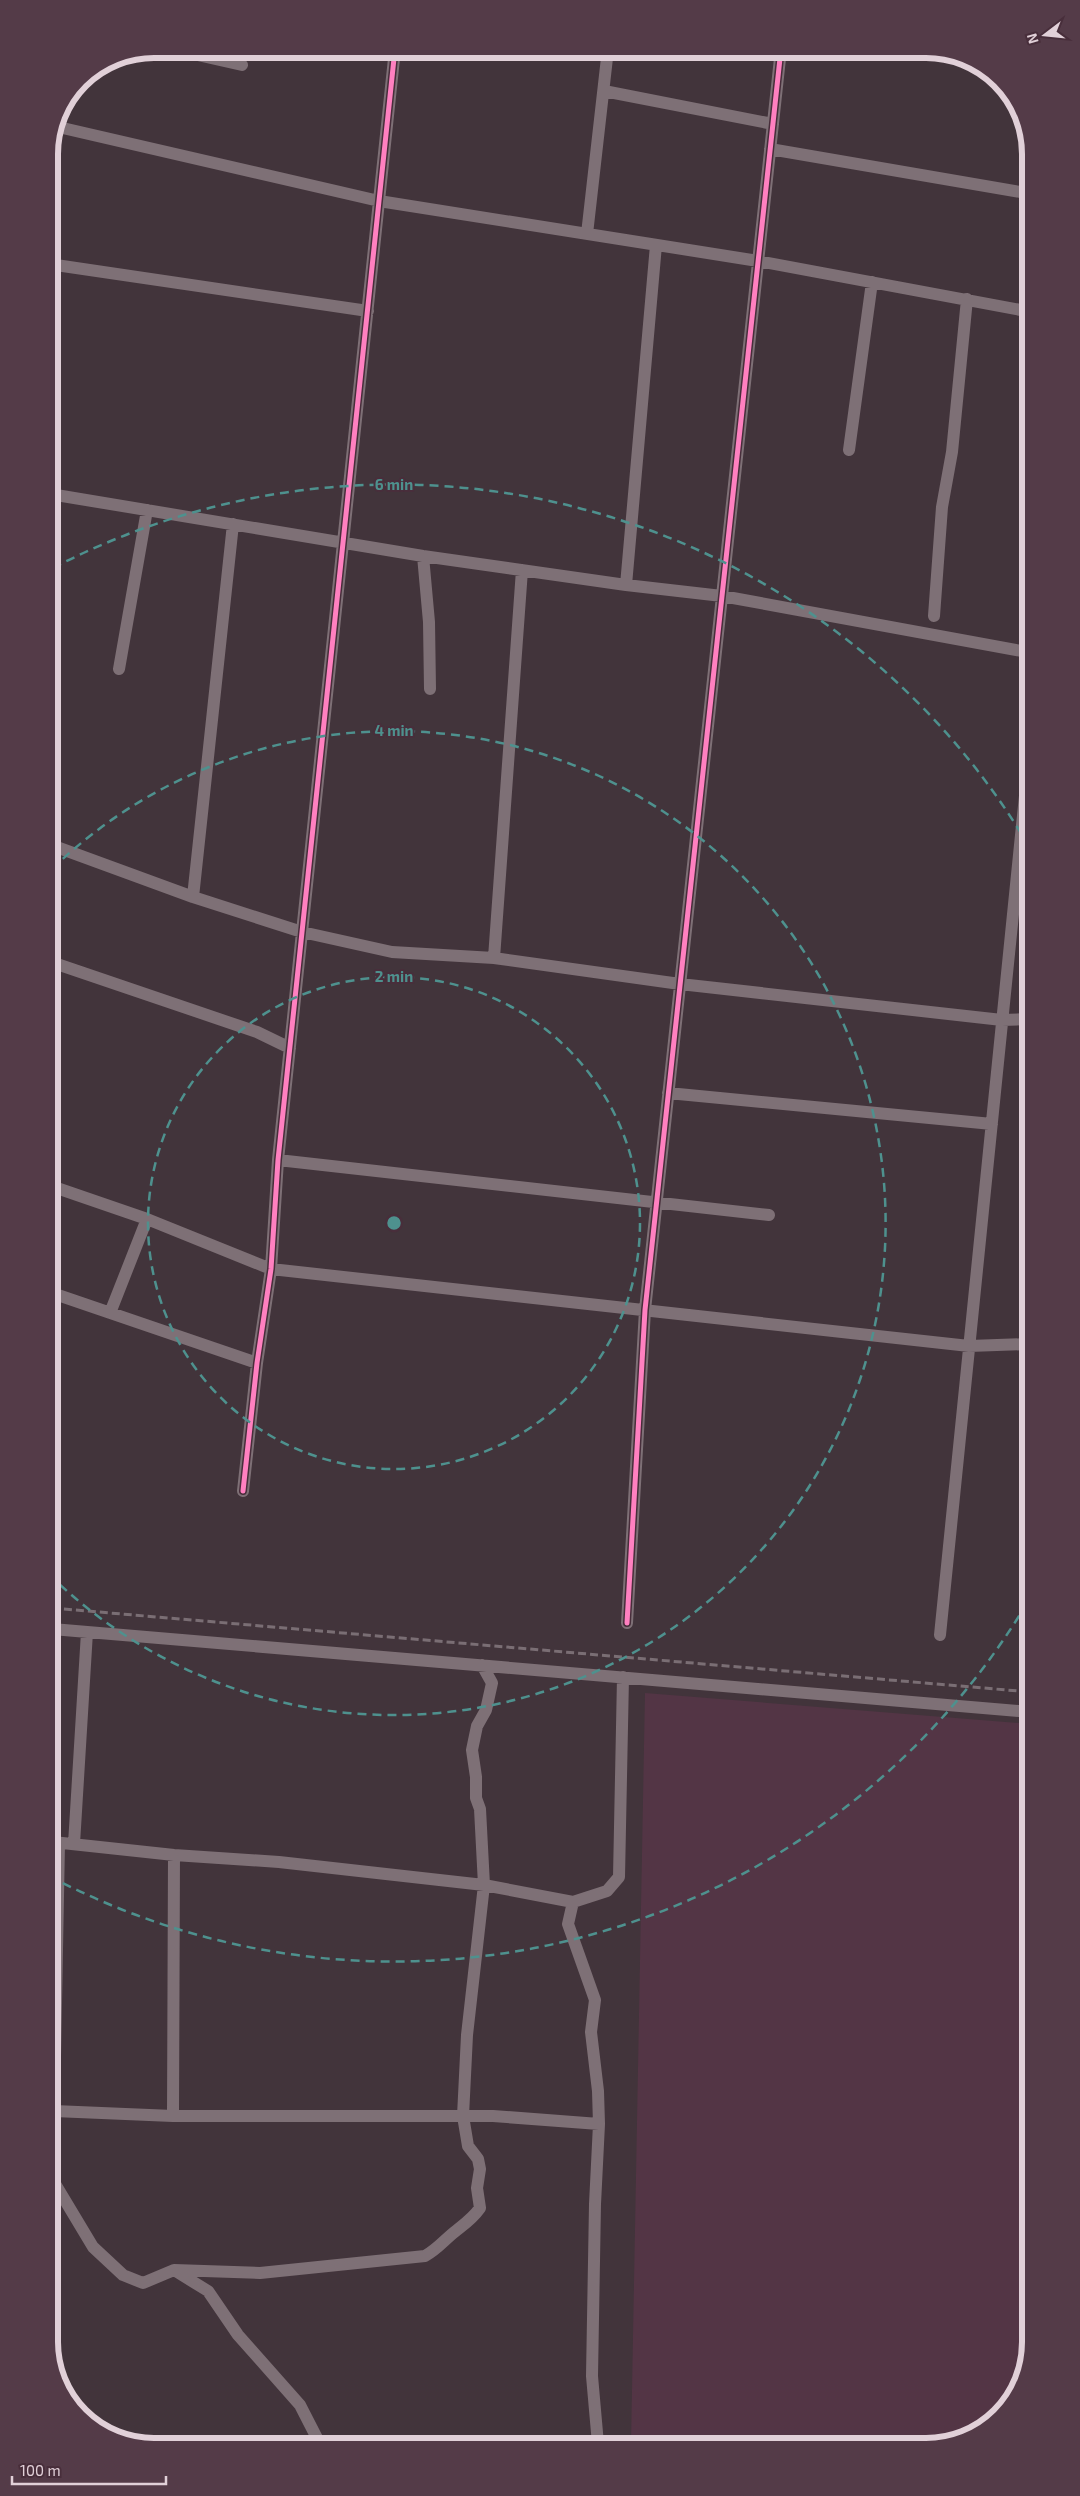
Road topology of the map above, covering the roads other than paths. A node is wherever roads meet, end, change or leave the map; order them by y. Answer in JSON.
{"nodes":[{"id":1,"x":211,"y":58,"type":"edge"},
{"id":2,"x":395,"y":58,"type":"edge"},
{"id":3,"x":607,"y":58,"type":"edge"},
{"id":4,"x":780,"y":58,"type":"edge"},
{"id":5,"x":242,"y":65,"type":"dead end"},
{"id":6,"x":604,"y":91,"type":"junction"},
{"id":7,"x":773,"y":124,"type":"junction"},
{"id":8,"x":61,"y":128,"type":"edge"},
{"id":9,"x":770,"y":149,"type":"junction"},
{"id":10,"x":1022,"y":191,"type":"edge"},
{"id":11,"x":379,"y":201,"type":"junction"},
{"id":12,"x":587,"y":234,"type":"junction"},
{"id":13,"x":656,"y":245,"type":"junction"},
{"id":14,"x":758,"y":261,"type":"junction"},
{"id":15,"x":58,"y":265,"type":"edge"},
{"id":16,"x":872,"y":282,"type":"junction"},
{"id":17,"x":967,"y":299,"type":"junction"},
{"id":18,"x":1022,"y":310,"type":"edge"},
{"id":19,"x":368,"y":311,"type":"junction"},
{"id":20,"x":849,"y":450,"type":"dead end"},
{"id":21,"x":58,"y":495,"type":"edge"},
{"id":22,"x":147,"y":510,"type":"junction"},
{"id":23,"x":233,"y":524,"type":"junction"},
{"id":24,"x":343,"y":543,"type":"junction"},
{"id":25,"x":423,"y":556,"type":"junction"},
{"id":26,"x":522,"y":570,"type":"junction"},
{"id":27,"x":626,"y":585,"type":"junction"},
{"id":28,"x":722,"y":596,"type":"junction"},
{"id":29,"x":934,"y":616,"type":"dead end"},
{"id":30,"x":1022,"y":651,"type":"edge"},
{"id":31,"x":119,"y":669,"type":"dead end"},
{"id":32,"x":430,"y":689,"type":"dead end"},
{"id":33,"x":1022,"y":825,"type":"edge"},
{"id":34,"x":58,"y":848,"type":"edge"},
{"id":35,"x":193,"y":897,"type":"junction"},
{"id":36,"x":302,"y":932,"type":"junction"},
{"id":37,"x":494,"y":958,"type":"junction"},
{"id":38,"x":58,"y":964,"type":"edge"},
{"id":39,"x":680,"y":984,"type":"junction"},
{"id":40,"x":1022,"y":1018,"type":"edge"},
{"id":41,"x":1002,"y":1020,"type":"junction"},
{"id":42,"x":290,"y":1048,"type":"junction"},
{"id":43,"x":668,"y":1093,"type":"junction"},
{"id":44,"x":992,"y":1124,"type":"junction"},
{"id":45,"x":278,"y":1160,"type":"junction"},
{"id":46,"x":58,"y":1188,"type":"edge"},
{"id":47,"x":656,"y":1203,"type":"junction"},
{"id":48,"x":769,"y":1215,"type":"dead end"},
{"id":49,"x":147,"y":1219,"type":"junction"},
{"id":50,"x":271,"y":1270,"type":"junction"},
{"id":51,"x":58,"y":1295,"type":"edge"},
{"id":52,"x":645,"y":1310,"type":"junction"},
{"id":53,"x":110,"y":1313,"type":"junction"},
{"id":54,"x":1022,"y":1344,"type":"edge"},
{"id":55,"x":969,"y":1346,"type":"junction"},
{"id":56,"x":257,"y":1363,"type":"junction"},
{"id":57,"x":243,"y":1492,"type":"dead end"},
{"id":58,"x":628,"y":1623,"type":"dead end"},
{"id":59,"x":58,"y":1630,"type":"edge"},
{"id":60,"x":87,"y":1632,"type":"junction"},
{"id":61,"x":940,"y":1635,"type":"dead end"},
{"id":62,"x":482,"y":1665,"type":"junction"},
{"id":63,"x":623,"y":1677,"type":"junction"},
{"id":64,"x":1022,"y":1711,"type":"edge"},
{"id":65,"x":58,"y":1842,"type":"edge"},
{"id":66,"x":74,"y":1844,"type":"junction"},
{"id":67,"x":174,"y":1855,"type":"junction"},
{"id":68,"x":484,"y":1885,"type":"junction"},
{"id":69,"x":573,"y":1902,"type":"junction"},
{"id":70,"x":58,"y":2111,"type":"edge"},
{"id":71,"x":173,"y":2116,"type":"junction"},
{"id":72,"x":463,"y":2116,"type":"junction"},
{"id":73,"x":599,"y":2124,"type":"junction"},
{"id":74,"x":58,"y":2189,"type":"edge"},
{"id":75,"x":174,"y":2270,"type":"junction"},
{"id":76,"x":317,"y":2438,"type":"edge"},
{"id":77,"x":597,"y":2438,"type":"edge"}],
"edges":[{"from":1,"to":5,"type":"street"},
{"from":2,"to":11,"type":"street"},
{"from":3,"to":6,"type":"street"},
{"from":4,"to":7,"type":"street"},
{"from":6,"to":7,"type":"street"},
{"from":6,"to":12,"type":"street"},
{"from":7,"to":9,"type":"street"},
{"from":8,"to":11,"type":"street"},
{"from":9,"to":10,"type":"street"},
{"from":9,"to":14,"type":"street"},
{"from":11,"to":12,"type":"street"},
{"from":11,"to":19,"type":"street"},
{"from":12,"to":13,"type":"street"},
{"from":13,"to":14,"type":"street"},
{"from":13,"to":27,"type":"street"},
{"from":14,"to":16,"type":"street"},
{"from":14,"to":28,"type":"street"},
{"from":15,"to":19,"type":"street"},
{"from":16,"to":17,"type":"street"},
{"from":16,"to":20,"type":"street"},
{"from":17,"to":18,"type":"street"},
{"from":17,"to":29,"type":"street"},
{"from":19,"to":24,"type":"street"},
{"from":21,"to":22,"type":"street"},
{"from":22,"to":23,"type":"street"},
{"from":22,"to":31,"type":"street"},
{"from":23,"to":24,"type":"street"},
{"from":23,"to":35,"type":"street"},
{"from":24,"to":25,"type":"street"},
{"from":24,"to":36,"type":"street"},
{"from":25,"to":26,"type":"street"},
{"from":25,"to":32,"type":"street"},
{"from":26,"to":27,"type":"street"},
{"from":26,"to":37,"type":"street"},
{"from":27,"to":28,"type":"street"},
{"from":28,"to":30,"type":"street"},
{"from":28,"to":39,"type":"street"},
{"from":33,"to":41,"type":"street"},
{"from":34,"to":35,"type":"street"},
{"from":35,"to":36,"type":"street"},
{"from":36,"to":37,"type":"street"},
{"from":36,"to":42,"type":"street"},
{"from":37,"to":39,"type":"street"},
{"from":38,"to":42,"type":"street"},
{"from":39,"to":41,"type":"street"},
{"from":39,"to":43,"type":"street"},
{"from":40,"to":41,"type":"street"},
{"from":41,"to":44,"type":"street"},
{"from":42,"to":45,"type":"street"},
{"from":43,"to":44,"type":"street"},
{"from":43,"to":47,"type":"street"},
{"from":44,"to":55,"type":"street"},
{"from":45,"to":47,"type":"street"},
{"from":45,"to":50,"type":"street"},
{"from":46,"to":49,"type":"street"},
{"from":47,"to":48,"type":"street"},
{"from":47,"to":52,"type":"street"},
{"from":49,"to":50,"type":"street"},
{"from":49,"to":53,"type":"street"},
{"from":50,"to":52,"type":"street"},
{"from":50,"to":56,"type":"street"},
{"from":51,"to":53,"type":"street"},
{"from":52,"to":55,"type":"street"},
{"from":52,"to":58,"type":"street"},
{"from":53,"to":56,"type":"street"},
{"from":54,"to":55,"type":"street"},
{"from":55,"to":61,"type":"street"},
{"from":56,"to":57,"type":"street"},
{"from":59,"to":60,"type":"street"},
{"from":60,"to":62,"type":"street"},
{"from":60,"to":66,"type":"street"},
{"from":62,"to":63,"type":"street"},
{"from":62,"to":68,"type":"street"},
{"from":63,"to":64,"type":"street"},
{"from":63,"to":69,"type":"street"},
{"from":65,"to":66,"type":"street"},
{"from":66,"to":67,"type":"street"},
{"from":67,"to":68,"type":"street"},
{"from":67,"to":71,"type":"street"},
{"from":68,"to":69,"type":"street"},
{"from":68,"to":72,"type":"street"},
{"from":69,"to":73,"type":"street"},
{"from":70,"to":71,"type":"street"},
{"from":71,"to":72,"type":"street"},
{"from":72,"to":73,"type":"street"},
{"from":72,"to":75,"type":"street"},
{"from":73,"to":77,"type":"street"},
{"from":74,"to":75,"type":"street"},
{"from":75,"to":76,"type":"street"}]}
